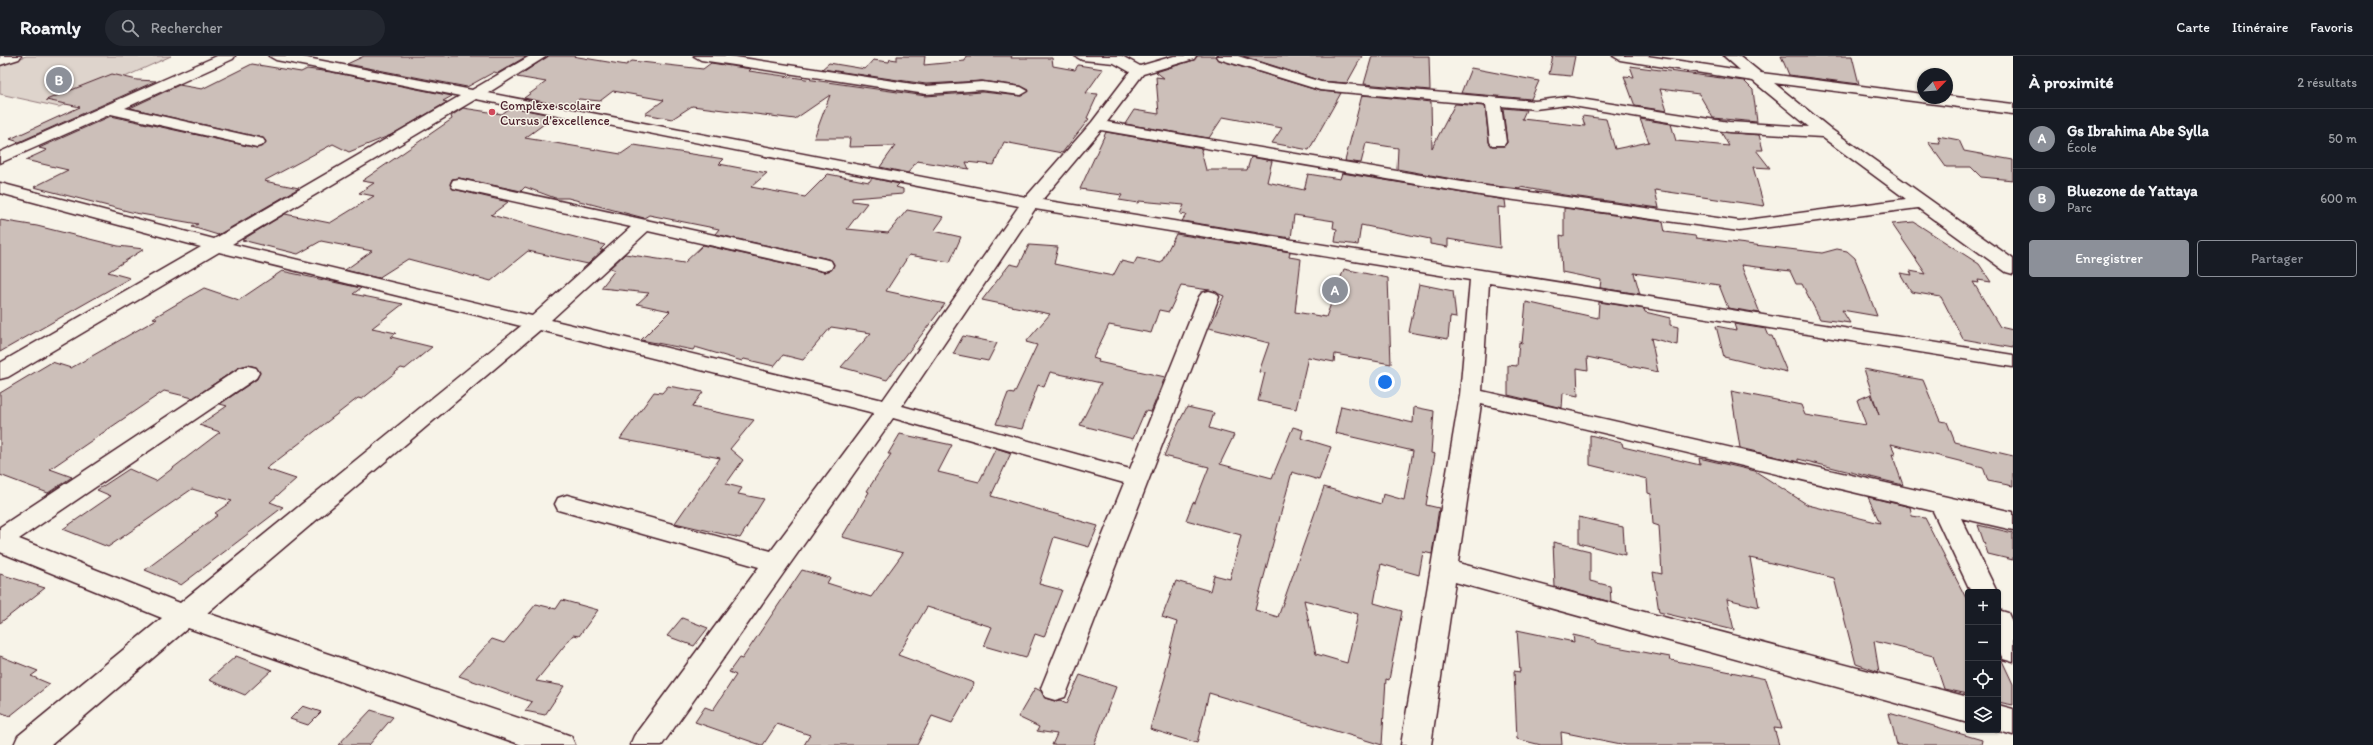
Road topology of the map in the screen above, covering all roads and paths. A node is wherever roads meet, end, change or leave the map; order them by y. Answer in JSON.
{"nodes":[{"id":1,"x":14,"y":56,"type":"edge"},
{"id":2,"x":228,"y":56,"type":"edge"},
{"id":3,"x":276,"y":56,"type":"edge"},
{"id":4,"x":540,"y":56,"type":"edge"},
{"id":5,"x":705,"y":56,"type":"edge"},
{"id":6,"x":1082,"y":56,"type":"edge"},
{"id":7,"x":1189,"y":56,"type":"edge"},
{"id":8,"x":1224,"y":56,"type":"edge"},
{"id":9,"x":1620,"y":56,"type":"edge"},
{"id":10,"x":1731,"y":56,"type":"edge"},
{"id":11,"x":0,"y":61,"type":"edge"},
{"id":12,"x":1138,"y":71,"type":"junction"},
{"id":13,"x":1757,"y":77,"type":"junction"},
{"id":14,"x":1021,"y":91,"type":"dead end"},
{"id":15,"x":473,"y":95,"type":"junction"},
{"id":16,"x":1917,"y":97,"type":"edge"},
{"id":17,"x":1953,"y":101,"type":"edge"},
{"id":18,"x":1493,"y":102,"type":"junction"},
{"id":19,"x":110,"y":109,"type":"junction"},
{"id":20,"x":2013,"y":109,"type":"edge"},
{"id":21,"x":1097,"y":125,"type":"junction"},
{"id":22,"x":1826,"y":133,"type":"junction"},
{"id":23,"x":256,"y":142,"type":"dead end"},
{"id":24,"x":1498,"y":142,"type":"dead end"},
{"id":25,"x":0,"y":158,"type":"edge"},
{"id":26,"x":459,"y":184,"type":"dead end"},
{"id":27,"x":0,"y":188,"type":"edge"},
{"id":28,"x":1921,"y":202,"type":"junction"},
{"id":29,"x":1030,"y":203,"type":"junction"},
{"id":30,"x":643,"y":226,"type":"junction"},
{"id":31,"x":215,"y":246,"type":"junction"},
{"id":32,"x":824,"y":264,"type":"dead end"},
{"id":33,"x":2013,"y":268,"type":"edge"},
{"id":34,"x":1480,"y":275,"type":"junction"},
{"id":35,"x":1209,"y":297,"type":"dead end"},
{"id":36,"x":535,"y":324,"type":"junction"},
{"id":37,"x":2013,"y":361,"type":"edge"},
{"id":38,"x":0,"y":372,"type":"edge"},
{"id":39,"x":248,"y":373,"type":"dead end"},
{"id":40,"x":1471,"y":394,"type":"junction"},
{"id":41,"x":888,"y":409,"type":"junction"},
{"id":42,"x":1137,"y":479,"type":"junction"},
{"id":43,"x":567,"y":504,"type":"dead end"},
{"id":44,"x":1942,"y":504,"type":"junction"},
{"id":45,"x":2013,"y":521,"type":"edge"},
{"id":46,"x":0,"y":541,"type":"edge"},
{"id":47,"x":777,"y":562,"type":"junction"},
{"id":48,"x":1442,"y":570,"type":"junction"},
{"id":49,"x":1983,"y":589,"type":"edge"},
{"id":50,"x":184,"y":616,"type":"junction"},
{"id":51,"x":2000,"y":625,"type":"edge"},
{"id":52,"x":2013,"y":651,"type":"edge"},
{"id":53,"x":1055,"y":688,"type":"dead end"},
{"id":54,"x":1965,"y":709,"type":"edge"},
{"id":55,"x":2001,"y":719,"type":"edge"},
{"id":56,"x":2013,"y":722,"type":"edge"},
{"id":57,"x":29,"y":745,"type":"edge"},
{"id":58,"x":560,"y":745,"type":"edge"},
{"id":59,"x":645,"y":745,"type":"edge"},
{"id":60,"x":1416,"y":745,"type":"edge"}],
"edges":[{"from":1,"to":11,"type":"street"},
{"from":2,"to":19,"type":"street"},
{"from":3,"to":15,"type":"street"},
{"from":4,"to":15,"type":"street"},
{"from":5,"to":14,"type":"street"},
{"from":6,"to":12,"type":"street"},
{"from":7,"to":12,"type":"street"},
{"from":8,"to":18,"type":"street"},
{"from":9,"to":13,"type":"street"},
{"from":10,"to":13,"type":"street"},
{"from":12,"to":21,"type":"street"},
{"from":13,"to":16,"type":"street"},
{"from":13,"to":22,"type":"street"},
{"from":15,"to":29,"type":"street"},
{"from":15,"to":31,"type":"street"},
{"from":17,"to":20,"type":"street"},
{"from":18,"to":22,"type":"street"},
{"from":18,"to":24,"type":"street"},
{"from":19,"to":23,"type":"street"},
{"from":19,"to":25,"type":"street"},
{"from":21,"to":28,"type":"street"},
{"from":21,"to":29,"type":"street"},
{"from":22,"to":28,"type":"street"},
{"from":26,"to":30,"type":"street"},
{"from":27,"to":31,"type":"street"},
{"from":28,"to":33,"type":"street"},
{"from":29,"to":34,"type":"street"},
{"from":29,"to":41,"type":"street"},
{"from":30,"to":32,"type":"street"},
{"from":30,"to":36,"type":"street"},
{"from":31,"to":36,"type":"street"},
{"from":31,"to":38,"type":"street"},
{"from":34,"to":37,"type":"street"},
{"from":34,"to":40,"type":"street"},
{"from":35,"to":42,"type":"street"},
{"from":36,"to":41,"type":"street"},
{"from":36,"to":50,"type":"street"},
{"from":39,"to":46,"type":"street"},
{"from":40,"to":44,"type":"street"},
{"from":40,"to":48,"type":"street"},
{"from":41,"to":42,"type":"street"},
{"from":41,"to":47,"type":"street"},
{"from":42,"to":53,"type":"street"},
{"from":43,"to":47,"type":"street"},
{"from":44,"to":45,"type":"street"},
{"from":44,"to":49,"type":"street"},
{"from":46,"to":50,"type":"street"},
{"from":47,"to":59,"type":"street"},
{"from":48,"to":54,"type":"street"},
{"from":48,"to":60,"type":"street"},
{"from":50,"to":57,"type":"street"},
{"from":50,"to":58,"type":"street"},
{"from":51,"to":52,"type":"street"},
{"from":55,"to":56,"type":"street"}]}
